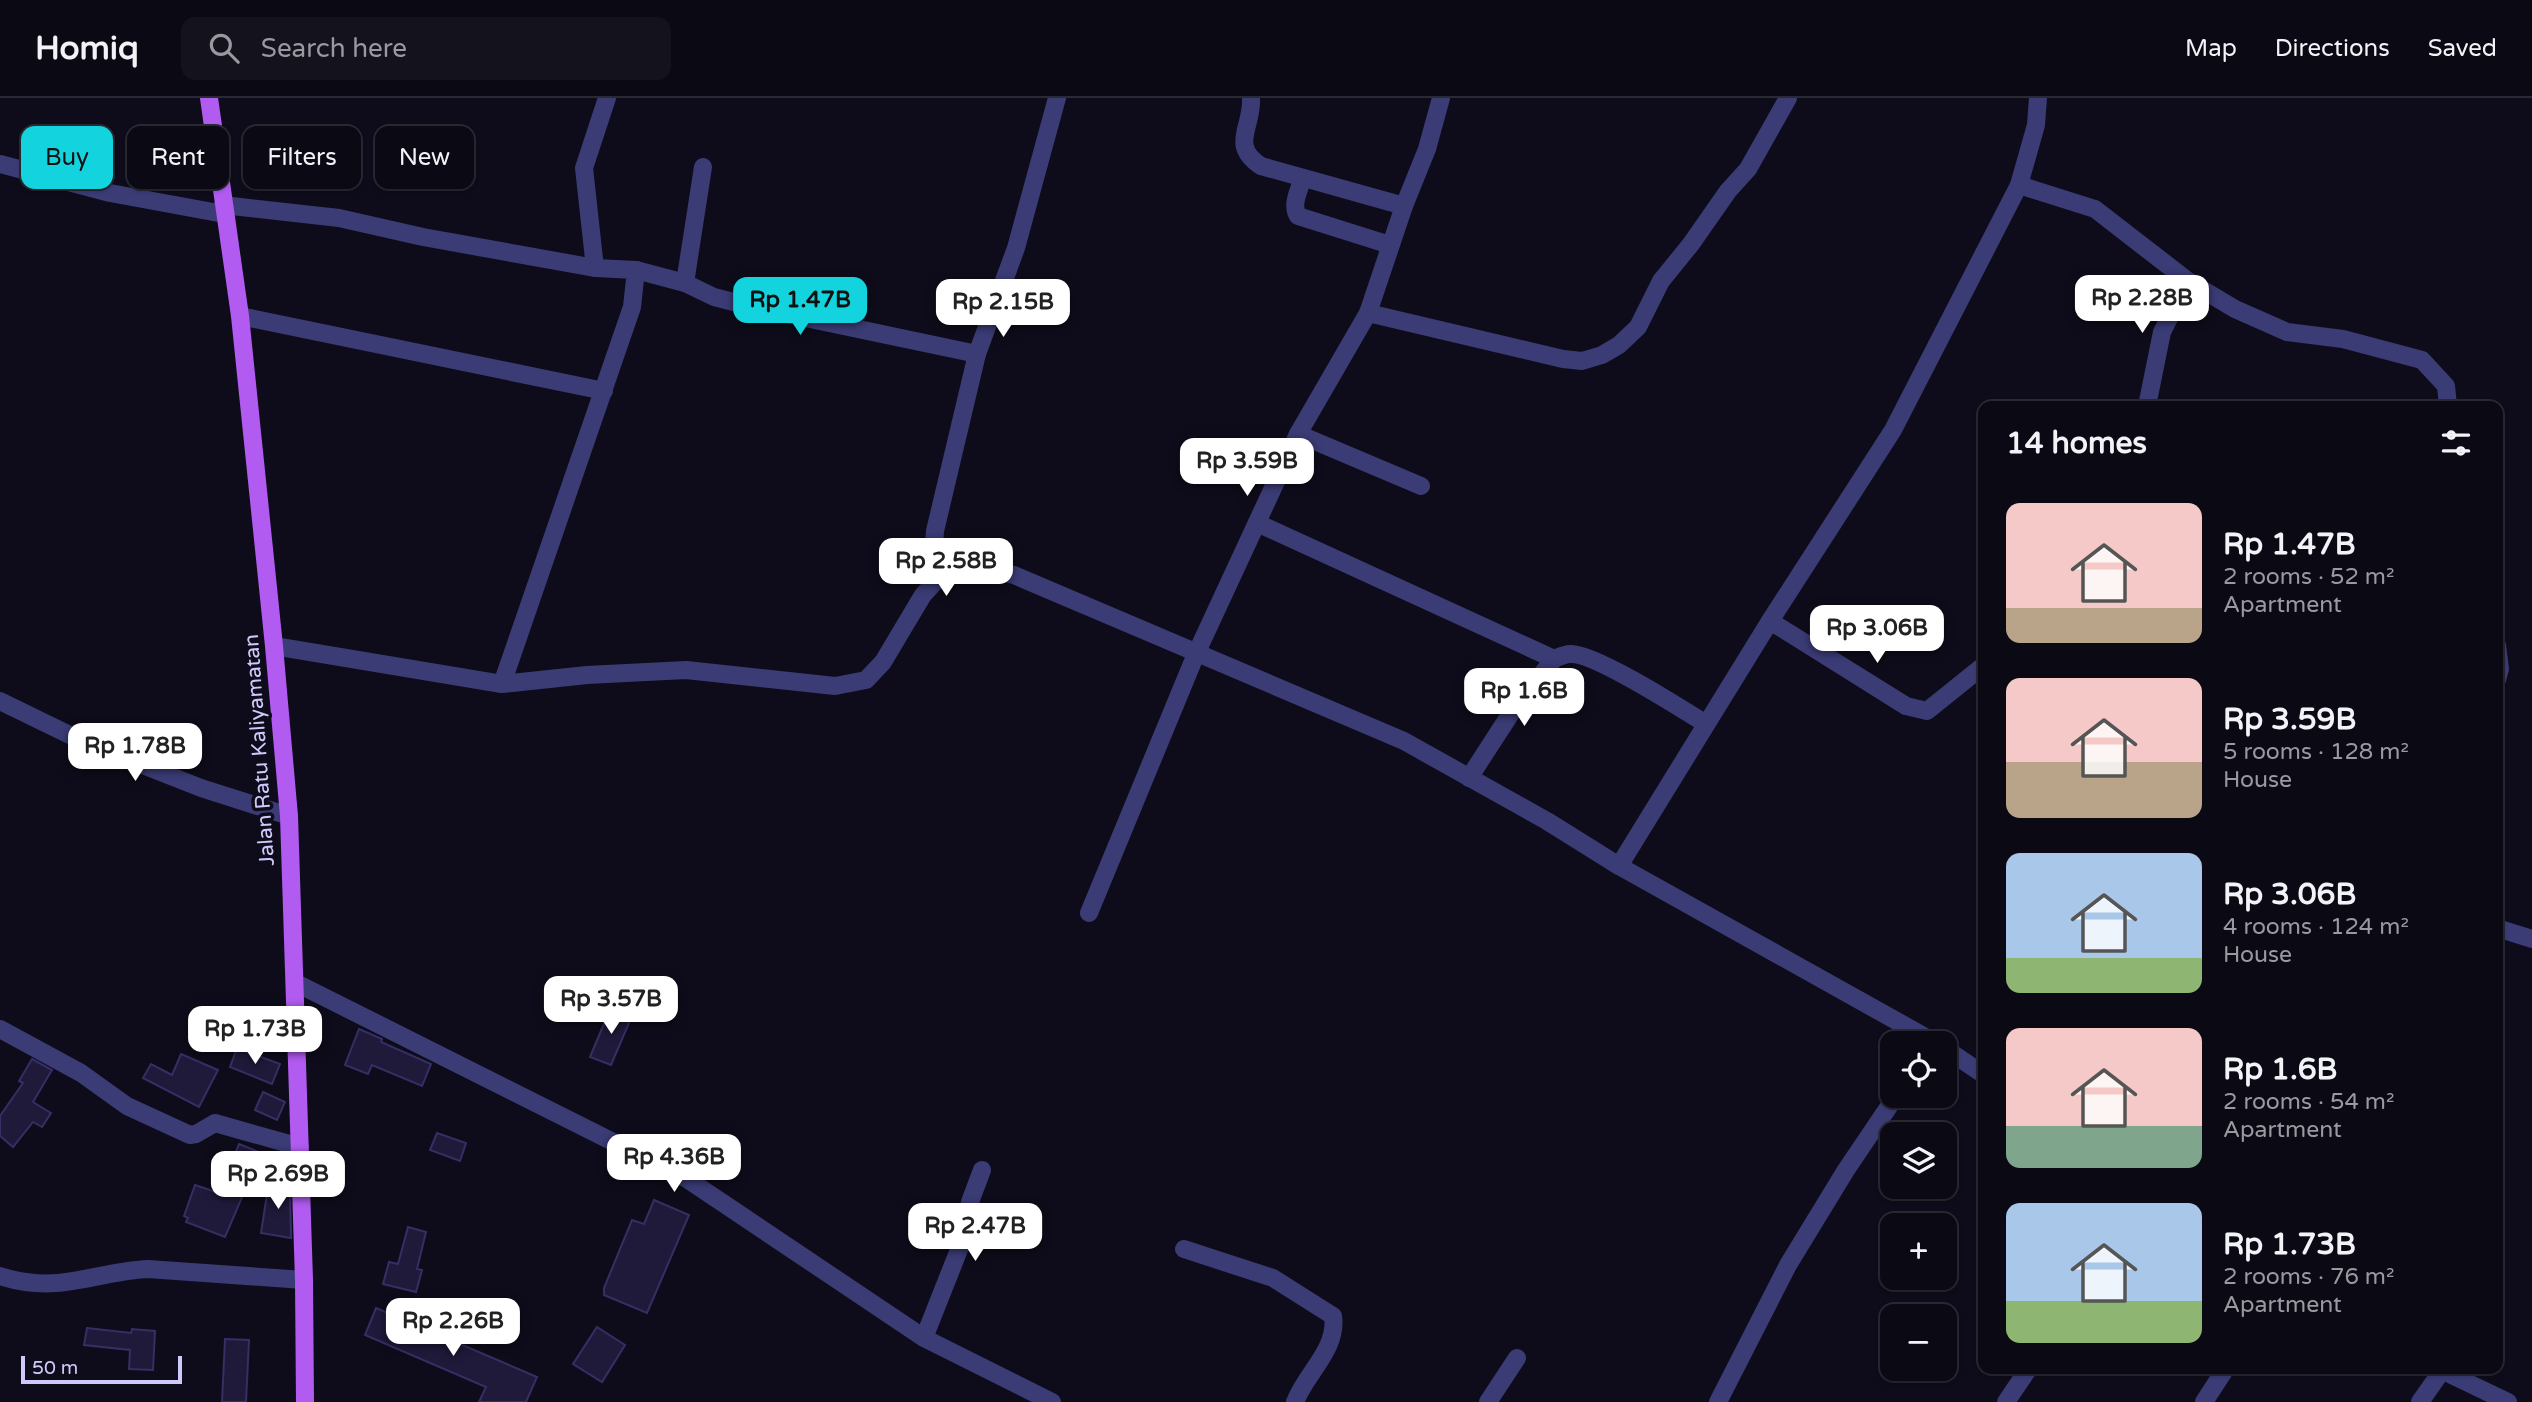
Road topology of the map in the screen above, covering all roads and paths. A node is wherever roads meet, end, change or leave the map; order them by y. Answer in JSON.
{"nodes":[{"id":1,"x":209,"y":98,"type":"edge"},
{"id":2,"x":607,"y":98,"type":"edge"},
{"id":3,"x":1058,"y":98,"type":"edge"},
{"id":4,"x":1251,"y":98,"type":"edge"},
{"id":5,"x":1441,"y":98,"type":"edge"},
{"id":6,"x":1788,"y":98,"type":"edge"},
{"id":7,"x":2038,"y":98,"type":"edge"},
{"id":8,"x":0,"y":164,"type":"edge"},
{"id":9,"x":702,"y":167,"type":"dead end"},
{"id":10,"x":1303,"y":178,"type":"junction"},
{"id":11,"x":2020,"y":185,"type":"junction"},
{"id":12,"x":1404,"y":206,"type":"junction"},
{"id":13,"x":223,"y":209,"type":"junction"},
{"id":14,"x":1390,"y":245,"type":"junction"},
{"id":15,"x":595,"y":268,"type":"junction"},
{"id":16,"x":636,"y":270,"type":"junction"},
{"id":17,"x":2188,"y":281,"type":"junction"},
{"id":18,"x":685,"y":283,"type":"junction"},
{"id":19,"x":1368,"y":313,"type":"junction"},
{"id":20,"x":240,"y":316,"type":"junction"},
{"id":21,"x":977,"y":354,"type":"junction"},
{"id":22,"x":604,"y":391,"type":"junction"},
{"id":23,"x":2148,"y":401,"type":"edge"},
{"id":24,"x":2448,"y":401,"type":"edge"},
{"id":25,"x":1298,"y":434,"type":"junction"},
{"id":26,"x":1421,"y":486,"type":"dead end"},
{"id":27,"x":1257,"y":523,"type":"junction"},
{"id":28,"x":935,"y":582,"type":"junction"},
{"id":29,"x":1770,"y":621,"type":"junction"},
{"id":30,"x":274,"y":646,"type":"junction"},
{"id":31,"x":1196,"y":654,"type":"junction"},
{"id":32,"x":1554,"y":659,"type":"junction"},
{"id":33,"x":1978,"y":670,"type":"edge"},
{"id":34,"x":502,"y":684,"type":"junction"},
{"id":35,"x":0,"y":701,"type":"edge"},
{"id":36,"x":1706,"y":723,"type":"junction"},
{"id":37,"x":1469,"y":778,"type":"junction"},
{"id":38,"x":289,"y":816,"type":"junction"},
{"id":39,"x":1619,"y":866,"type":"junction"},
{"id":40,"x":1090,"y":913,"type":"dead end"},
{"id":41,"x":2503,"y":930,"type":"edge"},
{"id":42,"x":2532,"y":939,"type":"edge"},
{"id":43,"x":296,"y":983,"type":"junction"},
{"id":44,"x":0,"y":1029,"type":"edge"},
{"id":45,"x":1913,"y":1031,"type":"edge"},
{"id":46,"x":1957,"y":1057,"type":"edge"},
{"id":47,"x":1978,"y":1071,"type":"edge"},
{"id":48,"x":1888,"y":1108,"type":"edge"},
{"id":49,"x":300,"y":1147,"type":"junction"},
{"id":50,"x":982,"y":1170,"type":"dead end"},
{"id":51,"x":1184,"y":1249,"type":"dead end"},
{"id":52,"x":0,"y":1276,"type":"edge"},
{"id":53,"x":304,"y":1280,"type":"junction"},
{"id":54,"x":923,"y":1338,"type":"junction"},
{"id":55,"x":1517,"y":1358,"type":"dead end"},
{"id":56,"x":2025,"y":1374,"type":"edge"},
{"id":57,"x":2222,"y":1374,"type":"edge"},
{"id":58,"x":2437,"y":1374,"type":"edge"},
{"id":59,"x":2448,"y":1374,"type":"edge"},
{"id":60,"x":305,"y":1402,"type":"edge"},
{"id":61,"x":1052,"y":1402,"type":"edge"},
{"id":62,"x":1295,"y":1402,"type":"edge"},
{"id":63,"x":1488,"y":1402,"type":"edge"},
{"id":64,"x":1718,"y":1402,"type":"edge"},
{"id":65,"x":2006,"y":1402,"type":"edge"},
{"id":66,"x":2204,"y":1402,"type":"edge"},
{"id":67,"x":2420,"y":1402,"type":"edge"},
{"id":68,"x":2508,"y":1402,"type":"edge"}],
"edges":[{"from":1,"to":13,"type":"main road","name":"Jalan Ratu Kaliyamatan"},
{"from":2,"to":15,"type":"street"},
{"from":3,"to":21,"type":"street"},
{"from":4,"to":10,"type":"street"},
{"from":5,"to":12,"type":"street"},
{"from":6,"to":19,"type":"street"},
{"from":7,"to":11,"type":"street"},
{"from":8,"to":13,"type":"street"},
{"from":9,"to":18,"type":"street"},
{"from":10,"to":12,"type":"street"},
{"from":10,"to":14,"type":"street"},
{"from":11,"to":17,"type":"street"},
{"from":11,"to":29,"type":"street"},
{"from":12,"to":14,"type":"street"},
{"from":13,"to":15,"type":"street"},
{"from":13,"to":20,"type":"main road","name":"Jalan Ratu Kaliyamatan"},
{"from":14,"to":19,"type":"street"},
{"from":15,"to":16,"type":"street"},
{"from":16,"to":18,"type":"street"},
{"from":16,"to":22,"type":"street"},
{"from":17,"to":23,"type":"street"},
{"from":17,"to":24,"type":"street"},
{"from":18,"to":21,"type":"street"},
{"from":19,"to":25,"type":"street"},
{"from":20,"to":22,"type":"street"},
{"from":20,"to":30,"type":"main road","name":"Jalan Ratu Kaliyamatan"},
{"from":21,"to":28,"type":"street"},
{"from":22,"to":34,"type":"street"},
{"from":25,"to":26,"type":"street"},
{"from":25,"to":27,"type":"street"},
{"from":27,"to":31,"type":"street"},
{"from":27,"to":32,"type":"street"},
{"from":28,"to":31,"type":"street"},
{"from":28,"to":34,"type":"street"},
{"from":29,"to":33,"type":"street"},
{"from":29,"to":36,"type":"street"},
{"from":30,"to":34,"type":"street"},
{"from":30,"to":38,"type":"main road","name":"Jalan Ratu Kaliyamatan"},
{"from":31,"to":37,"type":"street"},
{"from":31,"to":40,"type":"street"},
{"from":32,"to":36,"type":"street"},
{"from":32,"to":37,"type":"street"},
{"from":35,"to":38,"type":"street"},
{"from":36,"to":39,"type":"street"},
{"from":37,"to":39,"type":"street"},
{"from":38,"to":43,"type":"main road","name":"Jalan Ratu Kaliyamatan"},
{"from":39,"to":45,"type":"street"},
{"from":41,"to":42,"type":"street"},
{"from":43,"to":49,"type":"main road","name":"Jalan Ratu Kaliyamatan"},
{"from":43,"to":54,"type":"street"},
{"from":44,"to":49,"type":"street"},
{"from":46,"to":47,"type":"street"},
{"from":48,"to":64,"type":"street"},
{"from":49,"to":53,"type":"main road","name":"Jalan Ratu Kaliyamatan"},
{"from":50,"to":54,"type":"street"},
{"from":51,"to":62,"type":"street"},
{"from":52,"to":53,"type":"street"},
{"from":53,"to":60,"type":"main road","name":"Jalan Ratu Kaliyamatan"},
{"from":54,"to":61,"type":"street"},
{"from":55,"to":63,"type":"street"},
{"from":56,"to":65,"type":"street"},
{"from":57,"to":66,"type":"street"},
{"from":58,"to":67,"type":"street"},
{"from":59,"to":68,"type":"street"}]}
